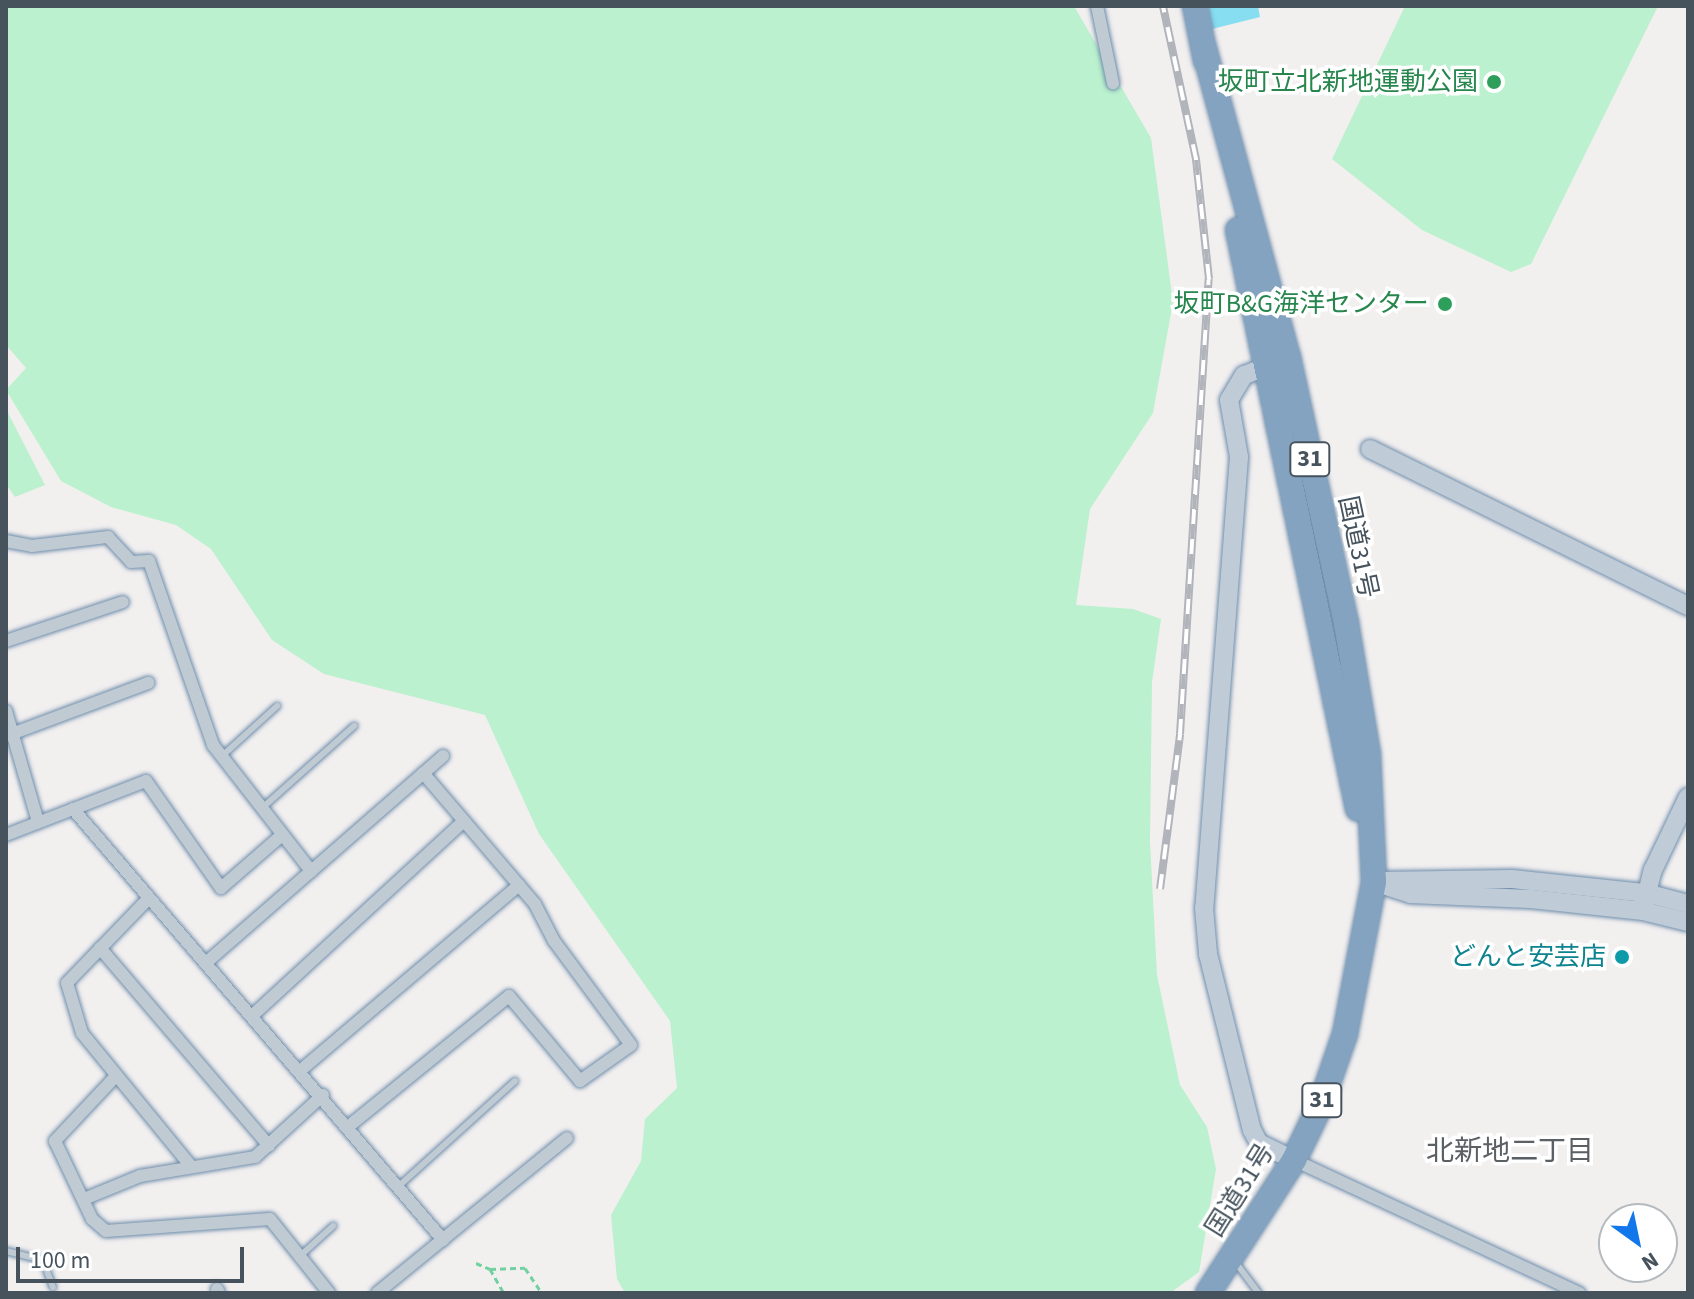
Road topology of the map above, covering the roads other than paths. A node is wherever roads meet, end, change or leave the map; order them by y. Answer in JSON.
{"nodes":[{"id":1,"x":1097,"y":6,"type":"edge"},
{"id":2,"x":1195,"y":6,"type":"edge"},
{"id":3,"x":1113,"y":83,"type":"dead end"},
{"id":4,"x":1277,"y":362,"type":"junction"},
{"id":5,"x":1370,"y":449,"type":"dead end"},
{"id":6,"x":6,"y":541,"type":"edge"},
{"id":7,"x":123,"y":602,"type":"dead end"},
{"id":8,"x":1688,"y":606,"type":"edge"},
{"id":9,"x":6,"y":641,"type":"edge"},
{"id":10,"x":148,"y":683,"type":"dead end"},
{"id":11,"x":277,"y":706,"type":"dead end"},
{"id":12,"x":6,"y":711,"type":"edge"},
{"id":13,"x":354,"y":726,"type":"dead end"},
{"id":14,"x":9,"y":735,"type":"edge"},
{"id":15,"x":443,"y":756,"type":"dead end"},
{"id":16,"x":221,"y":757,"type":"junction"},
{"id":17,"x":423,"y":773,"type":"junction"},
{"id":18,"x":1688,"y":797,"type":"edge"},
{"id":19,"x":73,"y":809,"type":"junction"},
{"id":20,"x":261,"y":809,"type":"junction"},
{"id":21,"x":38,"y":822,"type":"junction"},
{"id":22,"x":463,"y":822,"type":"junction"},
{"id":23,"x":6,"y":835,"type":"edge"},
{"id":24,"x":282,"y":835,"type":"junction"},
{"id":25,"x":311,"y":871,"type":"junction"},
{"id":26,"x":1374,"y":882,"type":"junction"},
{"id":27,"x":519,"y":885,"type":"junction"},
{"id":28,"x":149,"y":898,"type":"junction"},
{"id":29,"x":1645,"y":902,"type":"junction"},
{"id":30,"x":1688,"y":904,"type":"edge"},
{"id":31,"x":1688,"y":922,"type":"edge"},
{"id":32,"x":100,"y":948,"type":"junction"},
{"id":33,"x":208,"y":961,"type":"junction"},
{"id":34,"x":254,"y":1014,"type":"junction"},
{"id":35,"x":301,"y":1070,"type":"junction"},
{"id":36,"x":115,"y":1077,"type":"junction"},
{"id":37,"x":515,"y":1081,"type":"dead end"},
{"id":38,"x":323,"y":1095,"type":"junction"},
{"id":39,"x":349,"y":1126,"type":"junction"},
{"id":40,"x":567,"y":1138,"type":"dead end"},
{"id":41,"x":269,"y":1146,"type":"junction"},
{"id":42,"x":1294,"y":1160,"type":"junction"},
{"id":43,"x":190,"y":1165,"type":"junction"},
{"id":44,"x":400,"y":1185,"type":"junction"},
{"id":45,"x":84,"y":1199,"type":"junction"},
{"id":46,"x":333,"y":1226,"type":"dead end"},
{"id":47,"x":443,"y":1240,"type":"junction"},
{"id":48,"x":6,"y":1251,"type":"edge"},
{"id":49,"x":300,"y":1256,"type":"junction"},
{"id":50,"x":1230,"y":1258,"type":"junction"},
{"id":51,"x":53,"y":1287,"type":"dead end"},
{"id":52,"x":329,"y":1293,"type":"edge"},
{"id":53,"x":377,"y":1293,"type":"edge"},
{"id":54,"x":1208,"y":1293,"type":"edge"},
{"id":55,"x":1259,"y":1293,"type":"edge"},
{"id":56,"x":1579,"y":1293,"type":"edge"}],
"edges":[{"from":1,"to":3,"type":"street"},
{"from":2,"to":4,"type":"highway","name":"国道31号","number":"31"},
{"from":4,"to":26,"type":"highway","name":"国道31号","number":"31"},
{"from":4,"to":42,"type":"street"},
{"from":5,"to":8,"type":"street"},
{"from":6,"to":16,"type":"street"},
{"from":7,"to":9,"type":"street"},
{"from":10,"to":14,"type":"street"},
{"from":11,"to":16,"type":"lane"},
{"from":12,"to":14,"type":"street"},
{"from":13,"to":20,"type":"lane"},
{"from":14,"to":21,"type":"street"},
{"from":15,"to":17,"type":"street"},
{"from":16,"to":20,"type":"street"},
{"from":17,"to":22,"type":"street"},
{"from":17,"to":25,"type":"street"},
{"from":18,"to":29,"type":"street"},
{"from":19,"to":21,"type":"street"},
{"from":19,"to":24,"type":"street"},
{"from":19,"to":28,"type":"street"},
{"from":20,"to":24,"type":"street"},
{"from":21,"to":23,"type":"street"},
{"from":22,"to":27,"type":"street"},
{"from":22,"to":34,"type":"street"},
{"from":24,"to":25,"type":"street"},
{"from":25,"to":33,"type":"street"},
{"from":26,"to":29,"type":"street"},
{"from":26,"to":42,"type":"highway","name":"国道31号","number":"31"},
{"from":27,"to":35,"type":"street"},
{"from":27,"to":39,"type":"street"},
{"from":28,"to":32,"type":"street"},
{"from":28,"to":33,"type":"street"},
{"from":29,"to":30,"type":"street"},
{"from":29,"to":31,"type":"street"},
{"from":32,"to":36,"type":"street"},
{"from":32,"to":41,"type":"street"},
{"from":33,"to":34,"type":"street"},
{"from":34,"to":35,"type":"street"},
{"from":35,"to":38,"type":"street"},
{"from":36,"to":43,"type":"street"},
{"from":36,"to":45,"type":"street"},
{"from":37,"to":44,"type":"lane"},
{"from":38,"to":39,"type":"street"},
{"from":38,"to":41,"type":"street"},
{"from":39,"to":44,"type":"street"},
{"from":40,"to":47,"type":"street"},
{"from":41,"to":43,"type":"street"},
{"from":42,"to":50,"type":"highway","name":"国道31号","number":"31"},
{"from":42,"to":56,"type":"street"},
{"from":43,"to":45,"type":"street"},
{"from":44,"to":47,"type":"street"},
{"from":45,"to":49,"type":"street"},
{"from":46,"to":49,"type":"lane"},
{"from":47,"to":53,"type":"street"},
{"from":48,"to":51,"type":"lane"},
{"from":49,"to":52,"type":"street"},
{"from":50,"to":54,"type":"highway","name":"国道31号","number":"31"},
{"from":50,"to":55,"type":"lane"}]}
